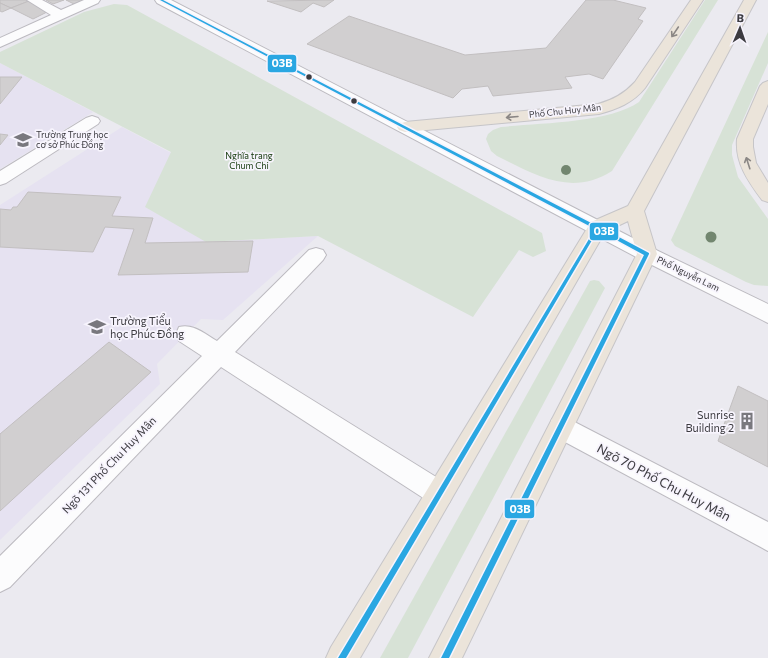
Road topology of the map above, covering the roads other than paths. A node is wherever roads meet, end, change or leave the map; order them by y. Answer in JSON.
{"nodes":[{"id":1,"x":33,"y":0,"type":"edge"},
{"id":2,"x":94,"y":0,"type":"edge"},
{"id":3,"x":697,"y":0,"type":"edge"},
{"id":4,"x":750,"y":0,"type":"edge"},
{"id":5,"x":171,"y":2,"type":"edge"},
{"id":6,"x":61,"y":15,"type":"junction"},
{"id":7,"x":0,"y":43,"type":"edge"},
{"id":8,"x":768,"y":86,"type":"edge"},
{"id":9,"x":92,"y":122,"type":"dead end"},
{"id":10,"x":405,"y":127,"type":"junction"},
{"id":11,"x":0,"y":179,"type":"edge"},
{"id":12,"x":768,"y":196,"type":"edge"},
{"id":13,"x":636,"y":211,"type":"junction"},
{"id":14,"x":598,"y":227,"type":"junction"},
{"id":15,"x":647,"y":254,"type":"junction"},
{"id":16,"x":316,"y":255,"type":"dead end"},
{"id":17,"x":768,"y":314,"type":"edge"},
{"id":18,"x":187,"y":334,"type":"dead end"},
{"id":19,"x":219,"y":354,"type":"junction"},
{"id":20,"x":561,"y":427,"type":"junction"},
{"id":21,"x":440,"y":494,"type":"junction"},
{"id":22,"x":768,"y":537,"type":"edge"},
{"id":23,"x":0,"y":577,"type":"edge"},
{"id":24,"x":342,"y":658,"type":"edge"},
{"id":25,"x":445,"y":658,"type":"edge"}],
"edges":[{"from":1,"to":6,"type":"street"},
{"from":2,"to":6,"type":"street"},
{"from":3,"to":10,"type":"main road","name":"Phố Chu Huy Mân","one_way":true},
{"from":4,"to":13,"type":"main road"},
{"from":5,"to":10,"type":"street","name":"Phố Nguyễn Lam"},
{"from":6,"to":7,"type":"street"},
{"from":12,"to":8,"type":"main road","one_way":true},
{"from":9,"to":11,"type":"street"},
{"from":10,"to":14,"type":"street","name":"Phố Nguyễn Lam"},
{"from":13,"to":14,"type":"main road"},
{"from":13,"to":15,"type":"main road"},
{"from":14,"to":15,"type":"street","name":"Phố Nguyễn Lam"},
{"from":14,"to":21,"type":"main road"},
{"from":15,"to":17,"type":"street","name":"Phố Nguyễn Lam"},
{"from":15,"to":20,"type":"main road"},
{"from":16,"to":19,"type":"street","name":"Ngõ 131 Phố Chu Huy Mân"},
{"from":18,"to":19,"type":"street"},
{"from":19,"to":21,"type":"street"},
{"from":19,"to":23,"type":"street","name":"Ngõ 131 Phố Chu Huy Mân"},
{"from":20,"to":22,"type":"street","name":"Ngõ 70 Phố Chu Huy Mân"},
{"from":20,"to":25,"type":"main road"},
{"from":21,"to":24,"type":"main road"}]}
